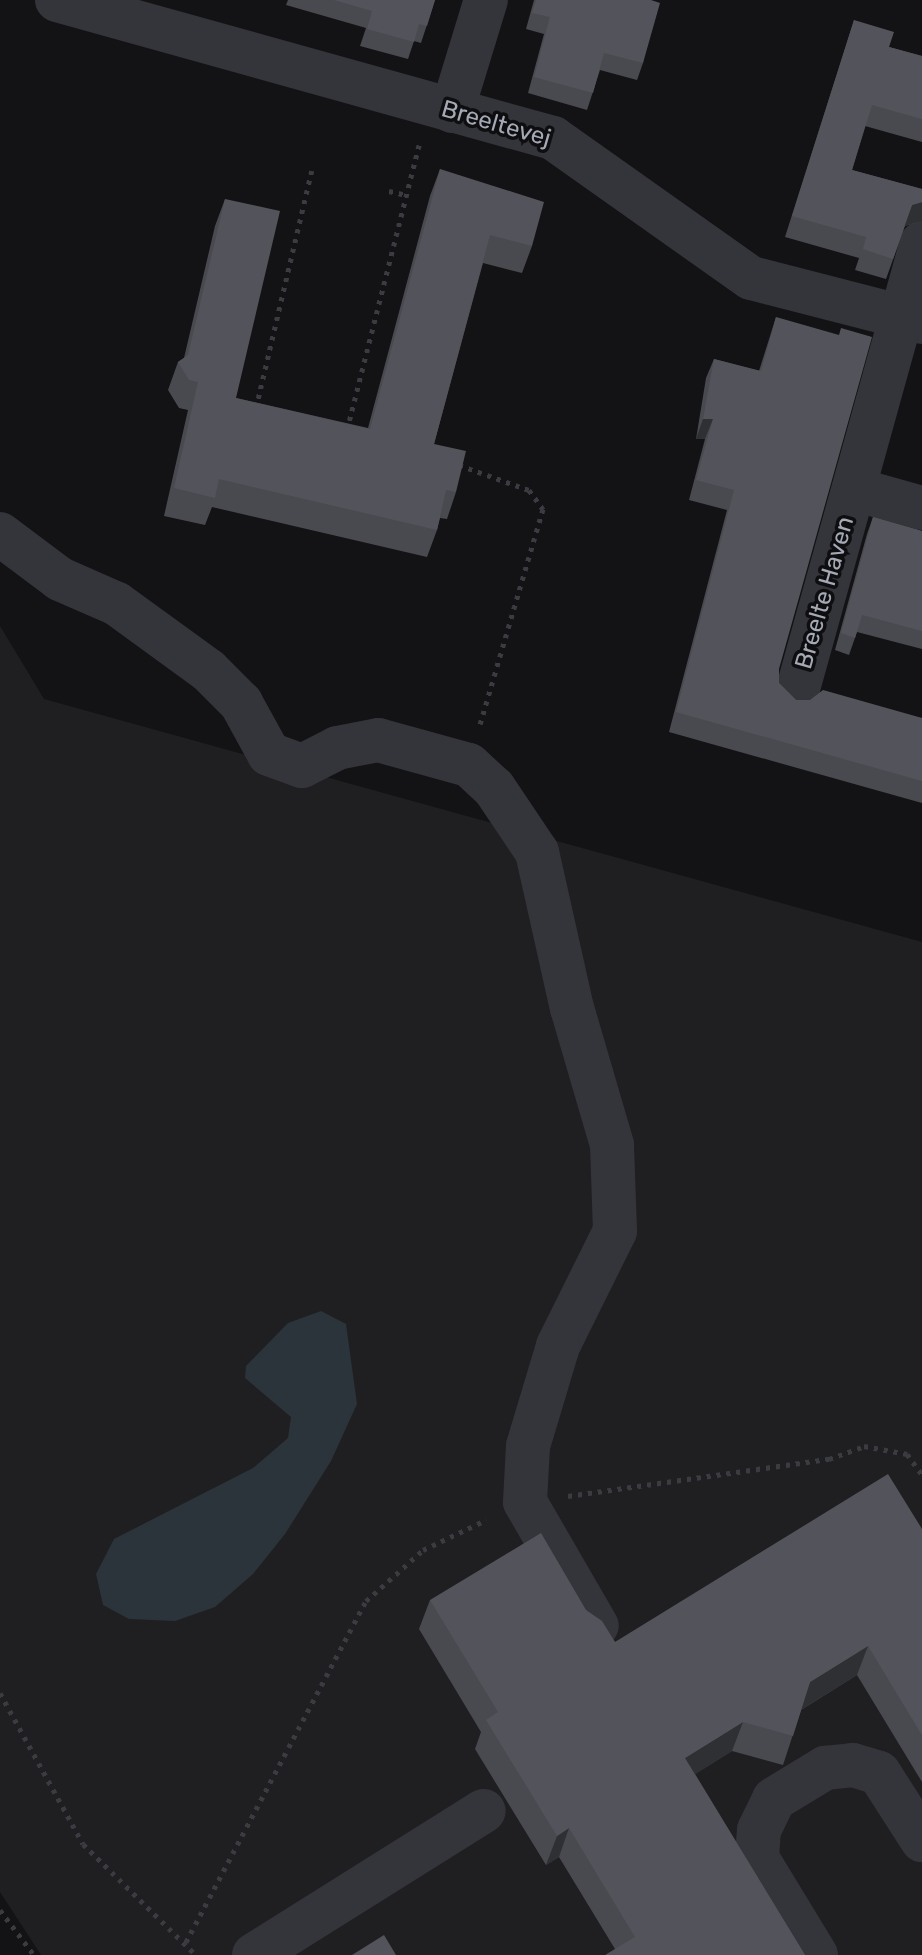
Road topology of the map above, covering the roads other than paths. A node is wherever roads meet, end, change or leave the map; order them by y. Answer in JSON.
{"nodes":[{"id":1,"x":57,"y":0,"type":"edge"},
{"id":2,"x":486,"y":0,"type":"edge"},
{"id":3,"x":440,"y":108,"type":"junction"},
{"id":4,"x":922,"y":243,"type":"edge"},
{"id":5,"x":912,"y":320,"type":"edge"},
{"id":6,"x":854,"y":489,"type":"junction"},
{"id":7,"x":922,"y":508,"type":"edge"},
{"id":8,"x":0,"y":534,"type":"edge"},
{"id":9,"x":796,"y":696,"type":"edge"},
{"id":10,"x":597,"y":1626,"type":"edge"},
{"id":11,"x":484,"y":1811,"type":"dead end"},
{"id":12,"x":922,"y":1840,"type":"edge"},
{"id":13,"x":254,"y":1955,"type":"edge"},
{"id":14,"x":816,"y":1955,"type":"edge"}],
"edges":[{"from":1,"to":3,"type":"street","name":"Breeltevej"},
{"from":2,"to":3,"type":"street"},
{"from":3,"to":5,"type":"street","name":"Breeltevej"},
{"from":4,"to":5,"type":"street","name":"Breelte Haven"},
{"from":5,"to":6,"type":"street","name":"Breelte Haven"},
{"from":6,"to":7,"type":"street","name":"Breelte Haven"},
{"from":6,"to":9,"type":"street","name":"Breelte Haven"},
{"from":8,"to":10,"type":"street"},
{"from":11,"to":13,"type":"street"},
{"from":12,"to":14,"type":"street"}]}
